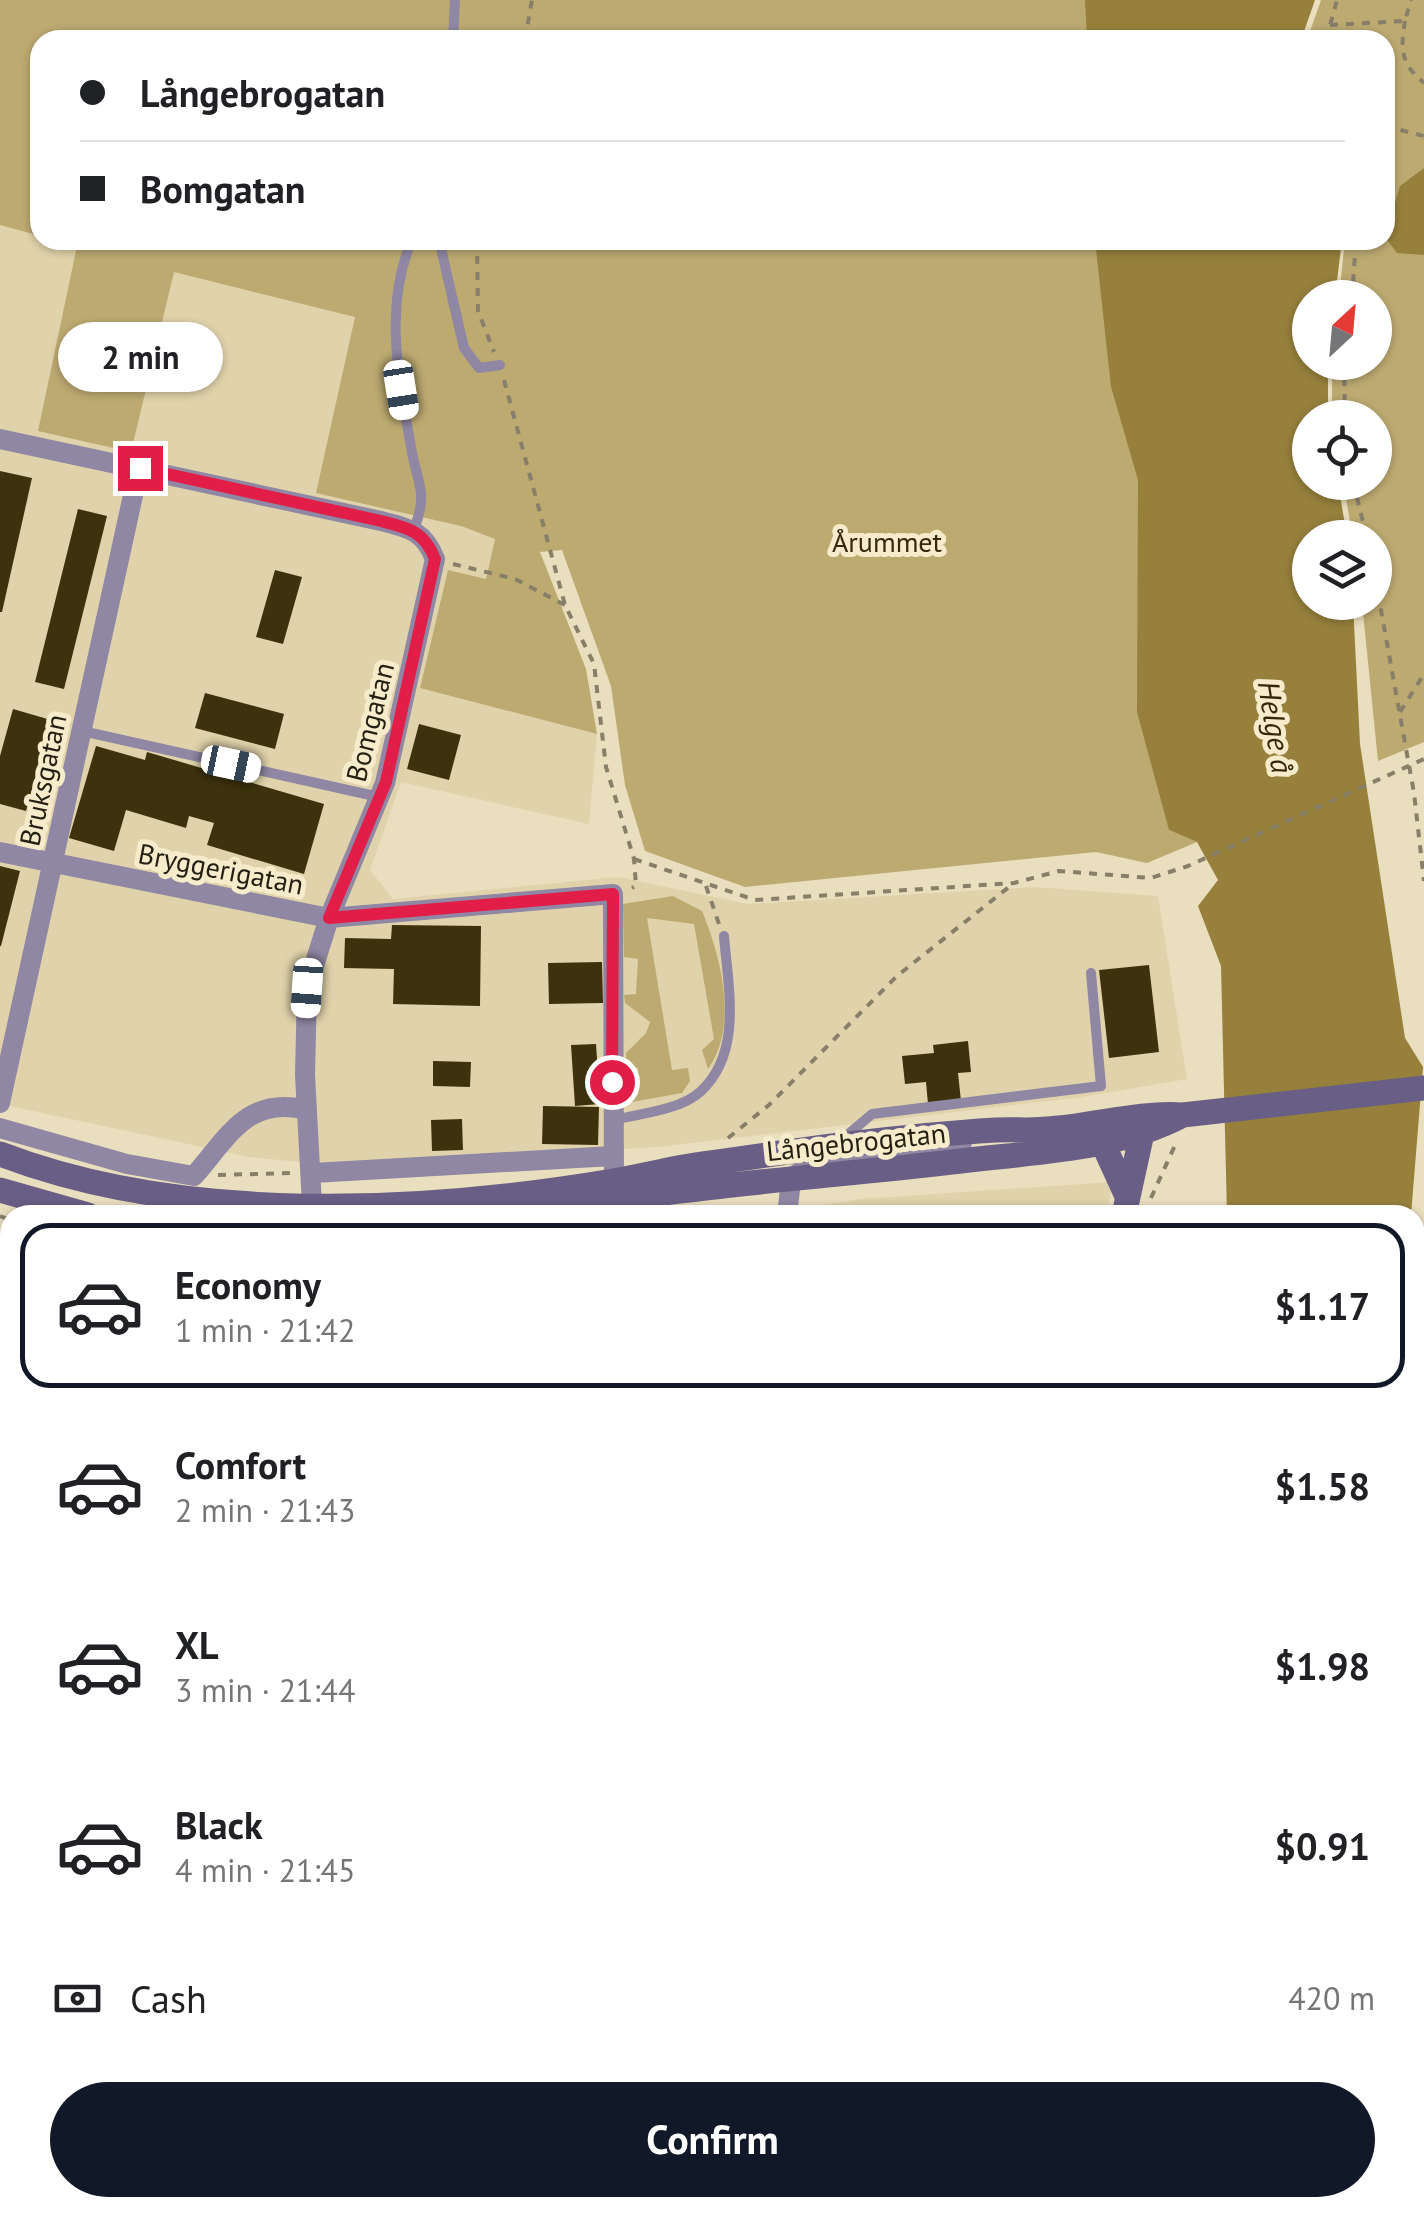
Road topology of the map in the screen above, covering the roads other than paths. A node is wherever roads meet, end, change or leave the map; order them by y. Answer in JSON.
{"nodes":[{"id":1,"x":455,"y":0,"type":"edge"},
{"id":2,"x":454,"y":30,"type":"edge"},
{"id":3,"x":408,"y":250,"type":"edge"},
{"id":4,"x":441,"y":250,"type":"edge"},
{"id":5,"x":500,"y":365,"type":"road end"},
{"id":6,"x":0,"y":439,"type":"edge"},
{"id":7,"x":140,"y":468,"type":"junction"},
{"id":8,"x":414,"y":529,"type":"junction"},
{"id":9,"x":82,"y":731,"type":"junction"},
{"id":10,"x":380,"y":797,"type":"junction"},
{"id":11,"x":0,"y":852,"type":"edge"},
{"id":12,"x":52,"y":864,"type":"junction"},
{"id":13,"x":329,"y":918,"type":"junction"},
{"id":14,"x":724,"y":936,"type":"road end"},
{"id":15,"x":1092,"y":973,"type":"dead end"},
{"id":16,"x":1424,"y":1088,"type":"edge"},
{"id":17,"x":990,"y":1100,"type":"junction"},
{"id":18,"x":0,"y":1103,"type":"edge"},
{"id":19,"x":307,"y":1110,"type":"junction"},
{"id":20,"x":1188,"y":1119,"type":"junction"},
{"id":21,"x":612,"y":1120,"type":"junction"},
{"id":22,"x":0,"y":1128,"type":"edge"},
{"id":23,"x":995,"y":1130,"type":"junction"},
{"id":24,"x":1049,"y":1130,"type":"junction"},
{"id":25,"x":1088,"y":1133,"type":"junction"},
{"id":26,"x":1142,"y":1133,"type":"junction"},
{"id":27,"x":832,"y":1148,"type":"junction"},
{"id":28,"x":0,"y":1154,"type":"edge"},
{"id":29,"x":0,"y":1164,"type":"edge"},
{"id":30,"x":613,"y":1168,"type":"junction"},
{"id":31,"x":48,"y":1170,"type":"junction"},
{"id":32,"x":313,"y":1173,"type":"junction"},
{"id":33,"x":791,"y":1181,"type":"junction"},
{"id":34,"x":0,"y":1190,"type":"edge"},
{"id":35,"x":53,"y":1205,"type":"edge"},
{"id":36,"x":248,"y":1205,"type":"edge"},
{"id":37,"x":312,"y":1205,"type":"edge"},
{"id":38,"x":388,"y":1205,"type":"edge"},
{"id":39,"x":589,"y":1205,"type":"edge"},
{"id":40,"x":788,"y":1205,"type":"edge"},
{"id":41,"x":1132,"y":1205,"type":"edge"}],
"edges":[{"from":1,"to":2,"type":"lane"},
{"from":3,"to":8,"type":"lane"},
{"from":4,"to":5,"type":"lane"},
{"from":6,"to":7,"type":"street"},
{"from":7,"to":8,"type":"street"},
{"from":7,"to":9,"type":"street","name":"Bruksgatan"},
{"from":8,"to":10,"type":"street","name":"Bomgatan"},
{"from":9,"to":10,"type":"lane"},
{"from":9,"to":12,"type":"street","name":"Bruksgatan"},
{"from":10,"to":13,"type":"street","name":"Bomgatan"},
{"from":11,"to":12,"type":"street","name":"Bryggerigatan"},
{"from":12,"to":13,"type":"street","name":"Bryggerigatan"},
{"from":12,"to":18,"type":"street","name":"Bruksgatan"},
{"from":13,"to":19,"type":"street","name":"Bomgatan"},
{"from":13,"to":21,"type":"street","name":"Bryggerigatan"},
{"from":14,"to":21,"type":"lane"},
{"from":15,"to":17,"type":"lane"},
{"from":16,"to":20,"type":"main road","name":"Långebrogatan"},
{"from":17,"to":23,"type":"lane"},
{"from":17,"to":27,"type":"lane"},
{"from":19,"to":22,"type":"street"},
{"from":19,"to":32,"type":"street","name":"Bomgatan"},
{"from":20,"to":25,"type":"main road","name":"Långebrogatan"},
{"from":20,"to":26,"type":"main road","name":"Långebrogatan"},
{"from":21,"to":30,"type":"street"},
{"from":23,"to":24,"type":"main road","name":"Långebrogatan"},
{"from":23,"to":27,"type":"main road","name":"Långebrogatan"},
{"from":24,"to":25,"type":"main road","name":"Långebrogatan"},
{"from":24,"to":33,"type":"street"},
{"from":25,"to":26,"type":"main road","name":"Långebrogatan"},
{"from":25,"to":33,"type":"main road","name":"Långebrogatan"},
{"from":25,"to":41,"type":"main road"},
{"from":26,"to":41,"type":"main road"},
{"from":27,"to":30,"type":"main road","name":"Långebrogatan"},
{"from":28,"to":31,"type":"main road","name":"Långebrogatan"},
{"from":29,"to":31,"type":"street"},
{"from":30,"to":32,"type":"street"},
{"from":30,"to":38,"type":"main road","name":"Långebrogatan"},
{"from":31,"to":36,"type":"main road","name":"Långebrogatan"},
{"from":32,"to":37,"type":"street","name":"Bomgatan"},
{"from":33,"to":39,"type":"main road","name":"Långebrogatan"},
{"from":33,"to":40,"type":"street"},
{"from":34,"to":35,"type":"main road"}]}
